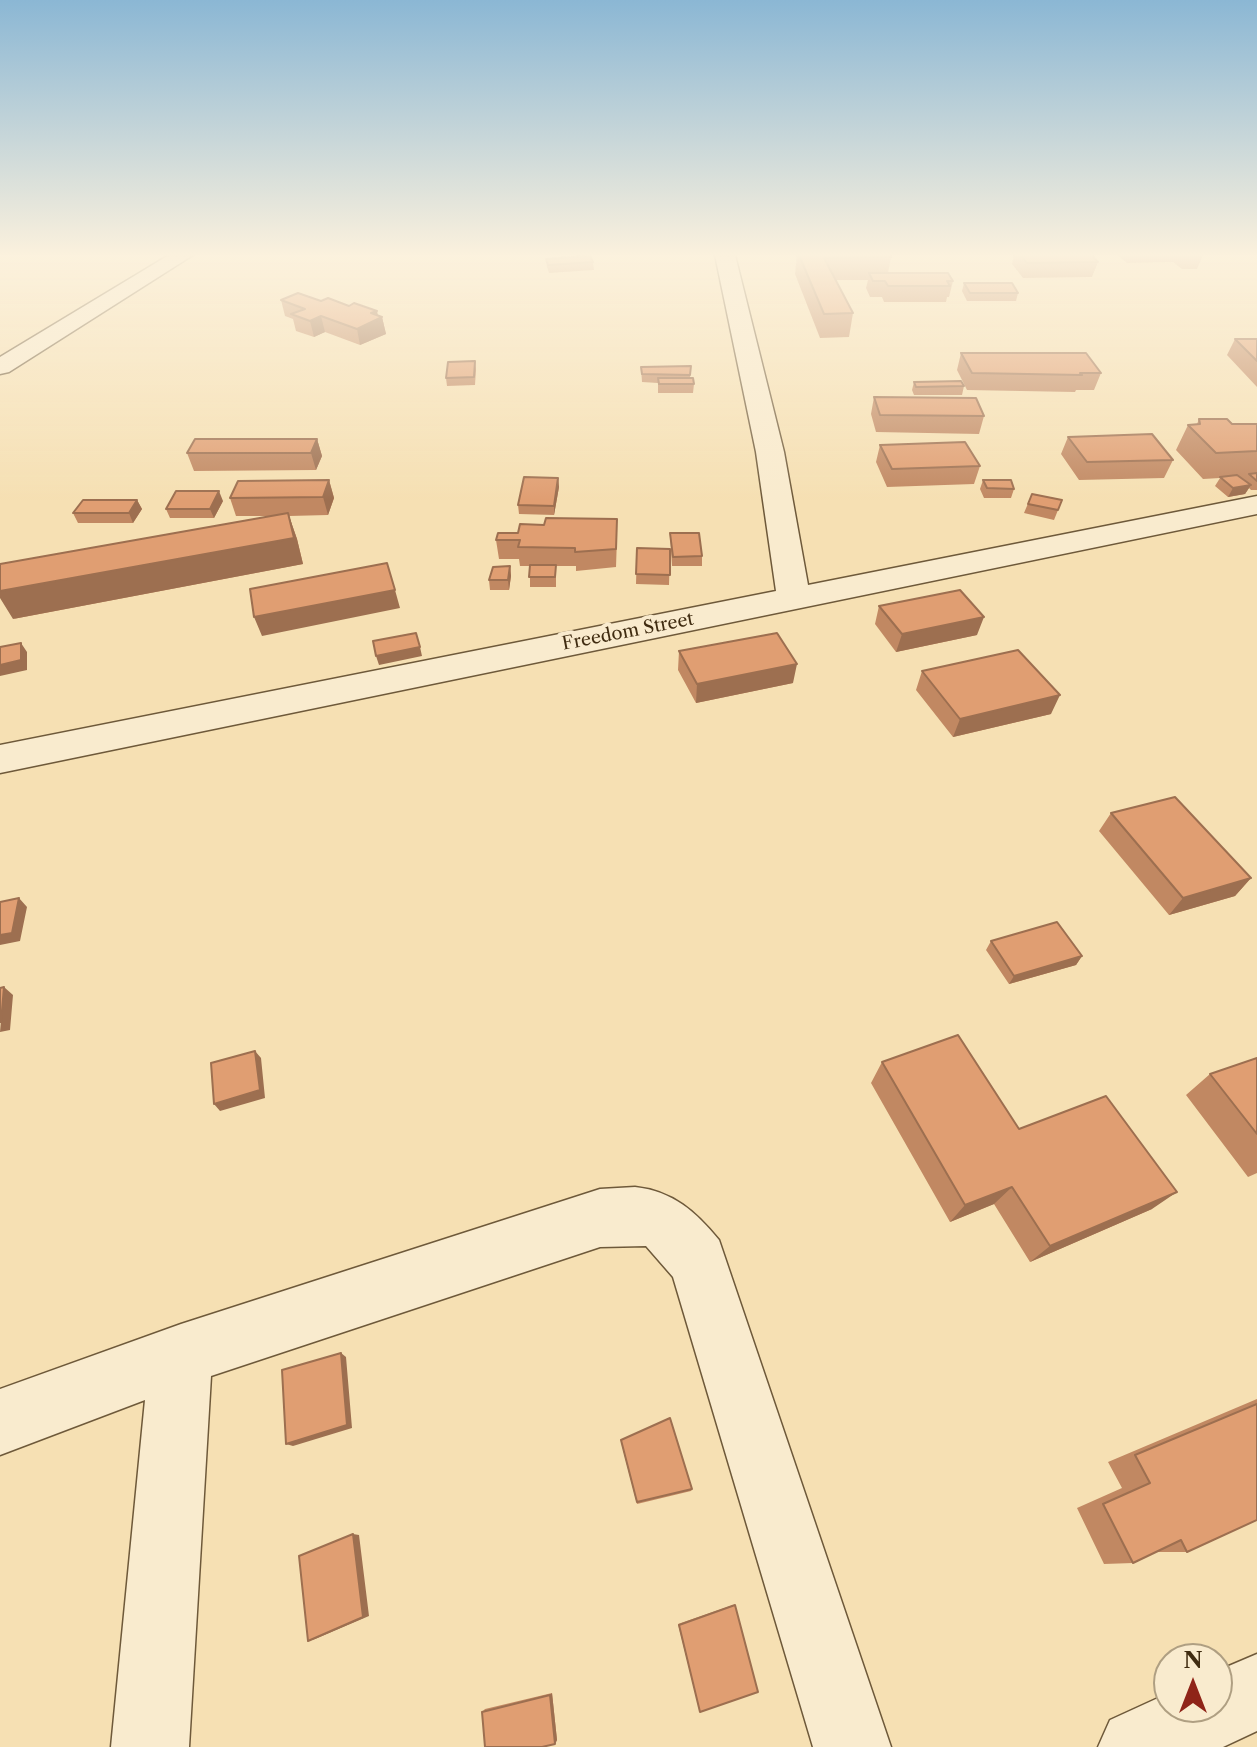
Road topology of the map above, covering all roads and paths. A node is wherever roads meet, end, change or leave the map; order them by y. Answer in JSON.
{"nodes":[{"id":1,"x":50,"y":337,"type":"edge"},
{"id":2,"x":744,"y":337,"type":"edge"},
{"id":3,"x":0,"y":367,"type":"edge"},
{"id":4,"x":1257,"y":505,"type":"edge"},
{"id":5,"x":794,"y":598,"type":"junction"},
{"id":6,"x":0,"y":759,"type":"edge"},
{"id":7,"x":181,"y":1355,"type":"junction"},
{"id":8,"x":0,"y":1422,"type":"edge"},
{"id":9,"x":1257,"y":1692,"type":"edge"},
{"id":10,"x":1158,"y":1743,"type":"edge"},
{"id":11,"x":150,"y":1747,"type":"edge"},
{"id":12,"x":852,"y":1747,"type":"edge"}],
"edges":[{"from":1,"to":3,"type":"street"},
{"from":2,"to":5,"type":"street"},
{"from":4,"to":5,"type":"street","name":"Freedom Street"},
{"from":5,"to":6,"type":"street","name":"Freedom Street"},
{"from":7,"to":8,"type":"street"},
{"from":7,"to":11,"type":"street"},
{"from":7,"to":12,"type":"street"},
{"from":9,"to":10,"type":"street"}]}
